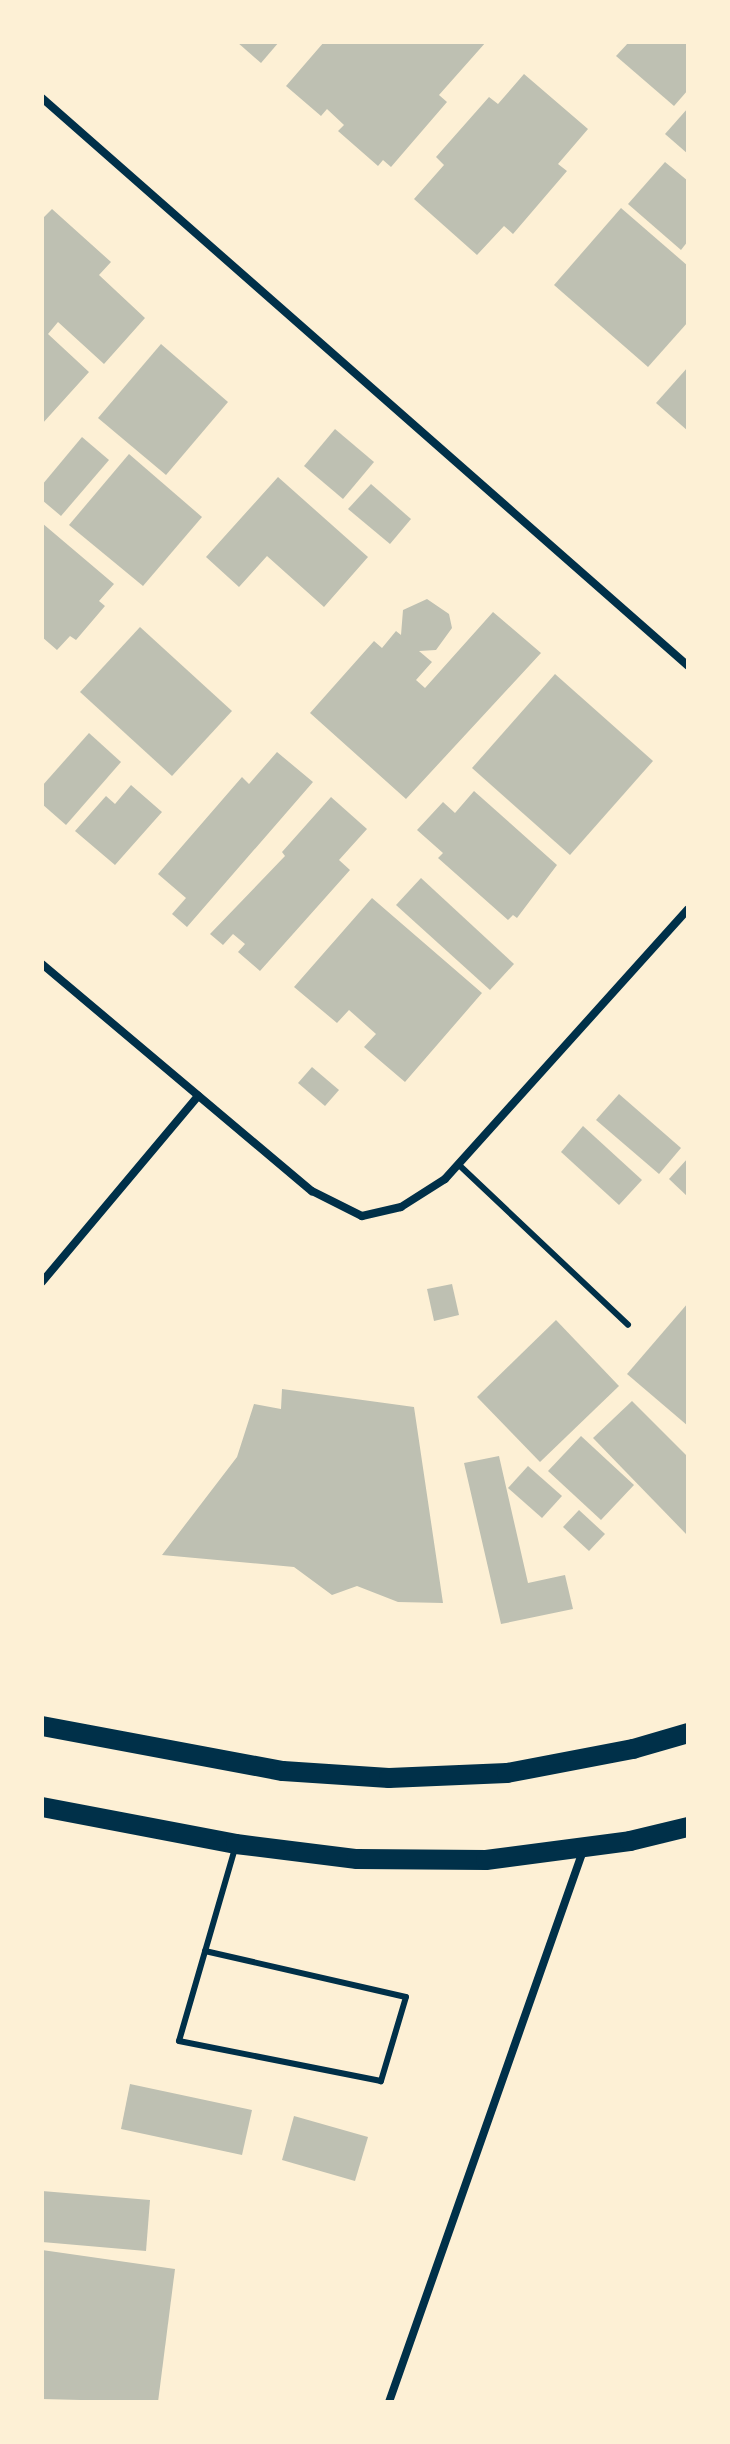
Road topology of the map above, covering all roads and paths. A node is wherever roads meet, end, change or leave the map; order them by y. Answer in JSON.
{"nodes":[{"id":1,"x":42,"y":98,"type":"edge"},
{"id":2,"x":688,"y":666,"type":"edge"},
{"id":3,"x":688,"y":909,"type":"edge"},
{"id":4,"x":42,"y":964,"type":"edge"},
{"id":5,"x":198,"y":1096,"type":"junction"},
{"id":6,"x":458,"y":1164,"type":"junction"},
{"id":7,"x":42,"y":1282,"type":"edge"},
{"id":8,"x":628,"y":1325,"type":"dead end"},
{"id":9,"x":42,"y":1726,"type":"edge"},
{"id":10,"x":688,"y":1733,"type":"edge"},
{"id":11,"x":42,"y":1807,"type":"edge"},
{"id":12,"x":688,"y":1827,"type":"edge"},
{"id":13,"x":236,"y":1844,"type":"junction"},
{"id":14,"x":586,"y":1844,"type":"junction"},
{"id":15,"x":205,"y":1951,"type":"junction"},
{"id":16,"x":389,"y":2402,"type":"edge"}],
"edges":[{"from":1,"to":2,"type":"street"},
{"from":3,"to":6,"type":"street"},
{"from":4,"to":5,"type":"street"},
{"from":5,"to":6,"type":"street"},
{"from":5,"to":7,"type":"street"},
{"from":6,"to":8,"type":"lane"},
{"from":9,"to":10,"type":"main road"},
{"from":11,"to":13,"type":"main road"},
{"from":12,"to":14,"type":"main road"},
{"from":13,"to":14,"type":"main road"},
{"from":13,"to":15,"type":"lane"},
{"from":14,"to":16,"type":"street"},
{"from":15,"to":15,"type":"lane"}]}
